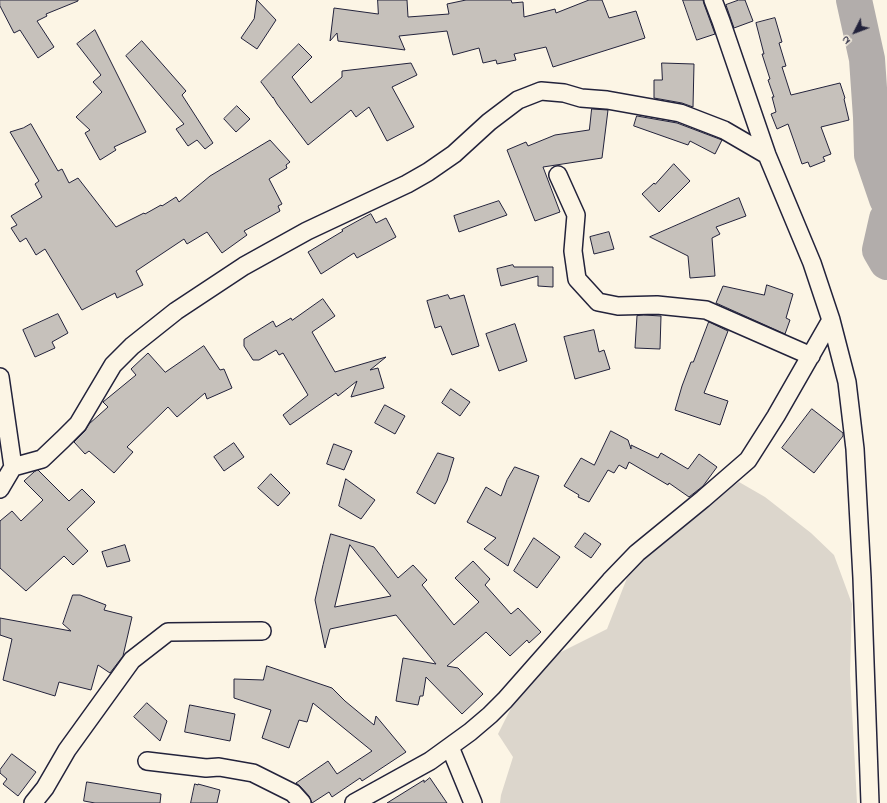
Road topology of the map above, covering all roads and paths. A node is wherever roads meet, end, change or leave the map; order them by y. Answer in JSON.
{"nodes":[{"id":1,"x":713,"y":0,"type":"edge"},
{"id":2,"x":767,"y":155,"type":"junction"},
{"id":3,"x":558,"y":175,"type":"dead end"},
{"id":4,"x":831,"y":320,"type":"junction"},
{"id":5,"x":811,"y":356,"type":"junction"},
{"id":6,"x":0,"y":377,"type":"edge"},
{"id":7,"x":12,"y":467,"type":"junction"},
{"id":8,"x":0,"y":489,"type":"edge"},
{"id":9,"x":262,"y":631,"type":"dead end"},
{"id":10,"x":450,"y":747,"type":"junction"},
{"id":11,"x":147,"y":761,"type":"dead end"},
{"id":12,"x":32,"y":803,"type":"edge"},
{"id":13,"x":302,"y":803,"type":"edge"},
{"id":14,"x":354,"y":803,"type":"edge"},
{"id":15,"x":473,"y":803,"type":"edge"},
{"id":16,"x":870,"y":803,"type":"edge"}],
"edges":[{"from":1,"to":2,"type":"street"},
{"from":2,"to":4,"type":"street"},
{"from":2,"to":7,"type":"street"},
{"from":3,"to":5,"type":"street"},
{"from":4,"to":5,"type":"street"},
{"from":4,"to":16,"type":"street"},
{"from":5,"to":10,"type":"street"},
{"from":6,"to":7,"type":"street"},
{"from":7,"to":8,"type":"street"},
{"from":9,"to":12,"type":"street"},
{"from":10,"to":14,"type":"street"},
{"from":10,"to":15,"type":"street"},
{"from":11,"to":13,"type":"street"}]}
